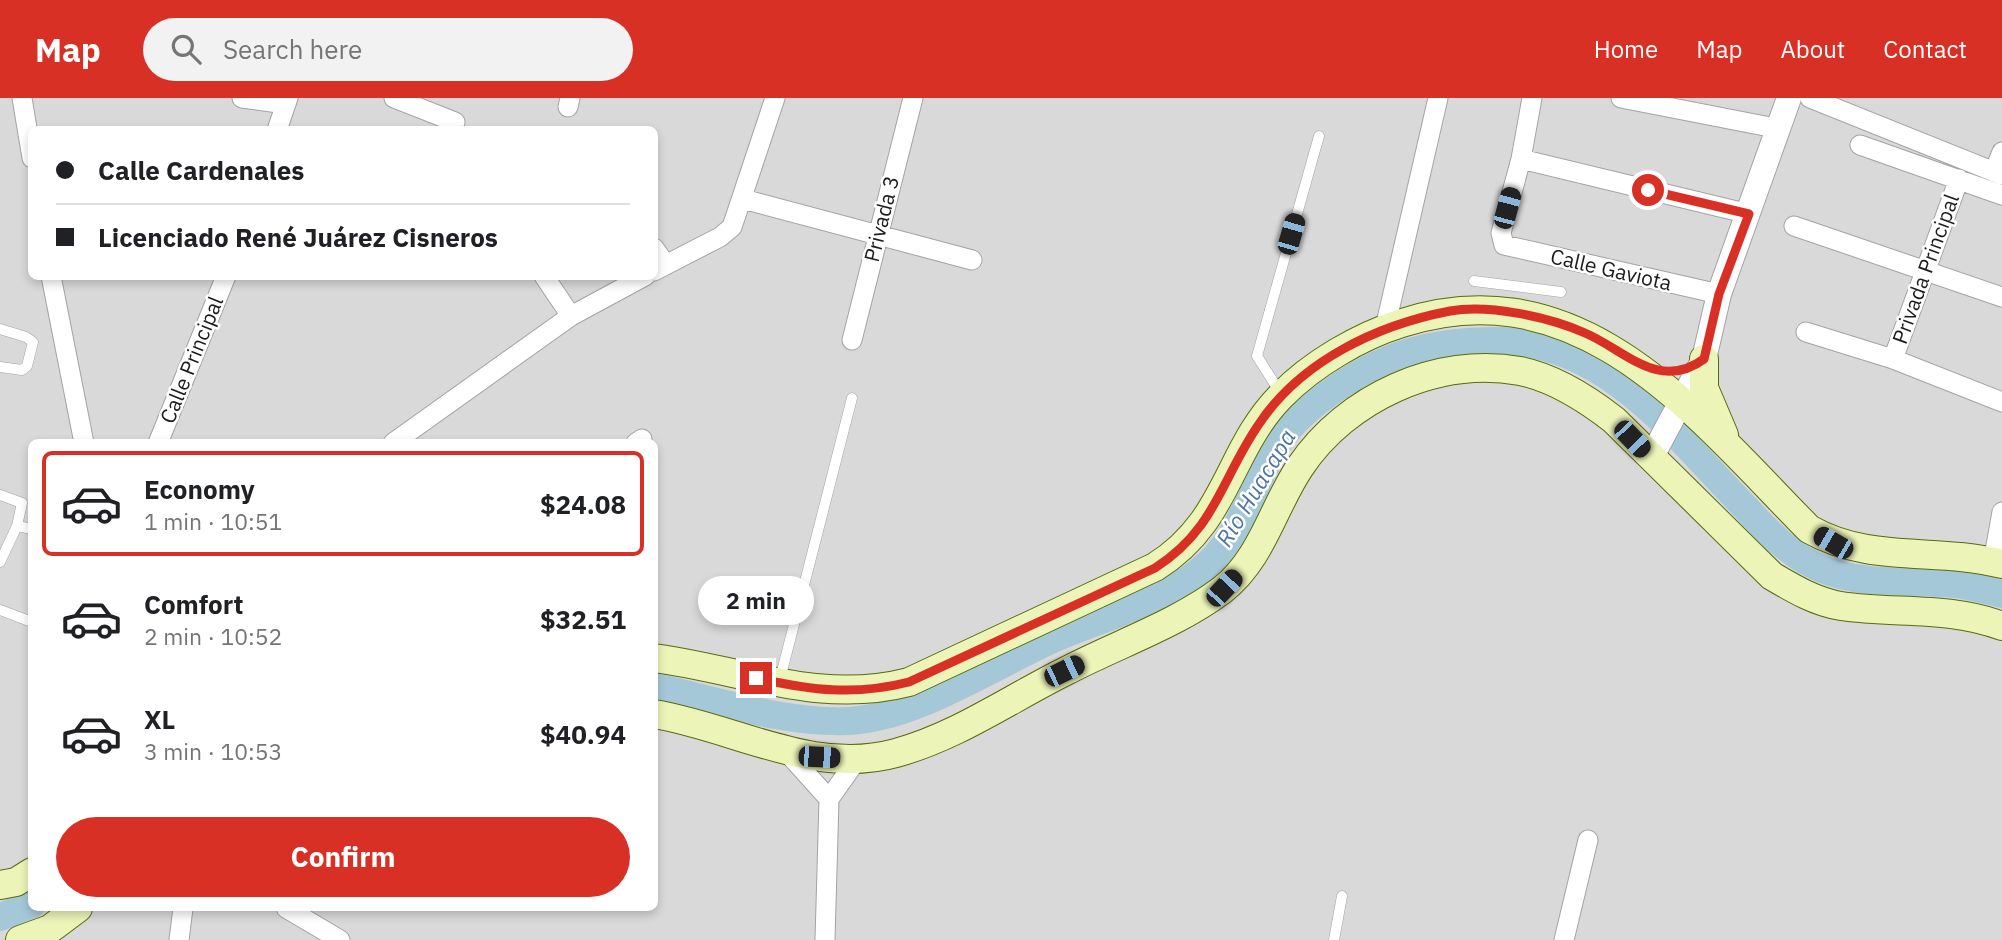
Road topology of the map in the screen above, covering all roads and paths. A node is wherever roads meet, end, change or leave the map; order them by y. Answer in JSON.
{"nodes":[{"id":1,"x":22,"y":98,"type":"edge"},
{"id":2,"x":242,"y":98,"type":"edge"},
{"id":3,"x":394,"y":98,"type":"edge"},
{"id":4,"x":775,"y":98,"type":"edge"},
{"id":5,"x":913,"y":98,"type":"edge"},
{"id":6,"x":1438,"y":98,"type":"edge"},
{"id":7,"x":1532,"y":98,"type":"edge"},
{"id":8,"x":1621,"y":98,"type":"edge"},
{"id":9,"x":1790,"y":98,"type":"edge"},
{"id":10,"x":1810,"y":98,"type":"edge"},
{"id":11,"x":287,"y":101,"type":"edge"},
{"id":12,"x":455,"y":122,"type":"dead end"},
{"id":13,"x":278,"y":126,"type":"edge"},
{"id":14,"x":1780,"y":129,"type":"junction"},
{"id":15,"x":28,"y":134,"type":"edge"},
{"id":16,"x":1318,"y":136,"type":"dead end"},
{"id":17,"x":1860,"y":145,"type":"dead end"},
{"id":18,"x":2002,"y":152,"type":"edge"},
{"id":19,"x":1521,"y":159,"type":"junction"},
{"id":20,"x":1998,"y":174,"type":"edge"},
{"id":21,"x":1959,"y":179,"type":"junction"},
{"id":22,"x":2002,"y":195,"type":"edge"},
{"id":23,"x":743,"y":199,"type":"junction"},
{"id":24,"x":1749,"y":214,"type":"junction"},
{"id":25,"x":1794,"y":226,"type":"dead end"},
{"id":26,"x":876,"y":236,"type":"junction"},
{"id":27,"x":972,"y":260,"type":"dead end"},
{"id":28,"x":660,"y":268,"type":"edge"},
{"id":29,"x":1925,"y":268,"type":"junction"},
{"id":30,"x":52,"y":280,"type":"edge"},
{"id":31,"x":224,"y":280,"type":"edge"},
{"id":32,"x":547,"y":280,"type":"edge"},
{"id":33,"x":638,"y":280,"type":"edge"},
{"id":34,"x":1474,"y":281,"type":"dead end"},
{"id":35,"x":1561,"y":292,"type":"dead end"},
{"id":36,"x":1719,"y":294,"type":"junction"},
{"id":37,"x":2002,"y":297,"type":"edge"},
{"id":38,"x":1511,"y":299,"type":"junction"},
{"id":39,"x":571,"y":316,"type":"junction"},
{"id":40,"x":1385,"y":328,"type":"junction"},
{"id":41,"x":0,"y":329,"type":"edge"},
{"id":42,"x":1806,"y":332,"type":"dead end"},
{"id":43,"x":852,"y":340,"type":"dead end"},
{"id":44,"x":1704,"y":359,"type":"junction"},
{"id":45,"x":1893,"y":359,"type":"junction"},
{"id":46,"x":1640,"y":365,"type":"junction"},
{"id":47,"x":0,"y":367,"type":"edge"},
{"id":48,"x":1282,"y":395,"type":"junction"},
{"id":49,"x":852,"y":398,"type":"dead end"},
{"id":50,"x":2002,"y":402,"type":"edge"},
{"id":51,"x":1678,"y":406,"type":"junction"},
{"id":52,"x":83,"y":439,"type":"edge"},
{"id":53,"x":160,"y":439,"type":"edge"},
{"id":54,"x":399,"y":439,"type":"edge"},
{"id":55,"x":1731,"y":451,"type":"junction"},
{"id":56,"x":1652,"y":454,"type":"junction"},
{"id":57,"x":0,"y":495,"type":"edge"},
{"id":58,"x":2002,"y":512,"type":"edge"},
{"id":59,"x":17,"y":526,"type":"junction"},
{"id":60,"x":28,"y":527,"type":"edge"},
{"id":61,"x":0,"y":562,"type":"edge"},
{"id":62,"x":1997,"y":563,"type":"edge"},
{"id":63,"x":0,"y":610,"type":"edge"},
{"id":64,"x":28,"y":620,"type":"edge"},
{"id":65,"x":2002,"y":626,"type":"edge"},
{"id":66,"x":658,"y":659,"type":"edge"},
{"id":67,"x":779,"y":683,"type":"junction"},
{"id":68,"x":658,"y":715,"type":"edge"},
{"id":69,"x":784,"y":749,"type":"junction"},
{"id":70,"x":858,"y":758,"type":"junction"},
{"id":71,"x":829,"y":799,"type":"junction"},
{"id":72,"x":1588,"y":840,"type":"dead end"},
{"id":73,"x":28,"y":874,"type":"edge"},
{"id":74,"x":0,"y":885,"type":"edge"},
{"id":75,"x":1342,"y":895,"type":"dead end"},
{"id":76,"x":74,"y":911,"type":"edge"},
{"id":77,"x":183,"y":911,"type":"edge"},
{"id":78,"x":291,"y":911,"type":"edge"},
{"id":79,"x":20,"y":940,"type":"edge"},
{"id":80,"x":178,"y":940,"type":"edge"},
{"id":81,"x":340,"y":940,"type":"edge"},
{"id":82,"x":825,"y":940,"type":"edge"},
{"id":83,"x":1334,"y":940,"type":"edge"},
{"id":84,"x":1564,"y":940,"type":"edge"}],
"edges":[{"from":1,"to":15,"type":"street"},
{"from":2,"to":11,"type":"street"},
{"from":3,"to":12,"type":"street"},
{"from":4,"to":23,"type":"street"},
{"from":5,"to":26,"type":"street","name":"Privada 3"},
{"from":6,"to":40,"type":"street"},
{"from":7,"to":19,"type":"street"},
{"from":8,"to":14,"type":"street"},
{"from":9,"to":14,"type":"street"},
{"from":10,"to":20,"type":"street"},
{"from":11,"to":13,"type":"street"},
{"from":14,"to":24,"type":"street"},
{"from":16,"to":48,"type":"lane"},
{"from":17,"to":21,"type":"street"},
{"from":18,"to":20,"type":"street"},
{"from":19,"to":24,"type":"street"},
{"from":19,"to":36,"type":"street","name":"Calle Gaviota"},
{"from":21,"to":22,"type":"street"},
{"from":21,"to":29,"type":"street","name":"Privada Principal"},
{"from":23,"to":26,"type":"street"},
{"from":23,"to":28,"type":"street"},
{"from":24,"to":36,"type":"street"},
{"from":25,"to":29,"type":"street"},
{"from":26,"to":27,"type":"street"},
{"from":26,"to":43,"type":"street","name":"Privada 3"},
{"from":29,"to":37,"type":"street"},
{"from":29,"to":45,"type":"street","name":"Privada Principal"},
{"from":30,"to":52,"type":"street"},
{"from":31,"to":53,"type":"street","name":"Calle Principal"},
{"from":32,"to":39,"type":"street"},
{"from":33,"to":39,"type":"street"},
{"from":34,"to":38,"type":"lane"},
{"from":35,"to":38,"type":"lane"},
{"from":36,"to":44,"type":"street"},
{"from":38,"to":40,"type":"main road"},
{"from":38,"to":46,"type":"main road"},
{"from":39,"to":54,"type":"street"},
{"from":40,"to":48,"type":"main road"},
{"from":41,"to":47,"type":"lane"},
{"from":42,"to":45,"type":"street"},
{"from":44,"to":46,"type":"main road"},
{"from":44,"to":51,"type":"street"},
{"from":44,"to":55,"type":"main road"},
{"from":45,"to":50,"type":"street"},
{"from":46,"to":51,"type":"main road"},
{"from":48,"to":67,"type":"main road"},
{"from":49,"to":67,"type":"lane"},
{"from":51,"to":55,"type":"main road"},
{"from":51,"to":56,"type":"street"},
{"from":55,"to":62,"type":"main road"},
{"from":56,"to":65,"type":"main road"},
{"from":56,"to":70,"type":"main road"},
{"from":57,"to":59,"type":"lane"},
{"from":58,"to":62,"type":"street"},
{"from":59,"to":60,"type":"lane"},
{"from":59,"to":61,"type":"lane"},
{"from":63,"to":64,"type":"lane"},
{"from":66,"to":67,"type":"main road"},
{"from":68,"to":69,"type":"main road"},
{"from":69,"to":70,"type":"main road"},
{"from":69,"to":71,"type":"street"},
{"from":70,"to":71,"type":"street"},
{"from":71,"to":82,"type":"street"},
{"from":72,"to":84,"type":"street"},
{"from":73,"to":74,"type":"main road"},
{"from":75,"to":83,"type":"lane"},
{"from":76,"to":79,"type":"main road"},
{"from":77,"to":80,"type":"street"},
{"from":78,"to":81,"type":"street"}]}
